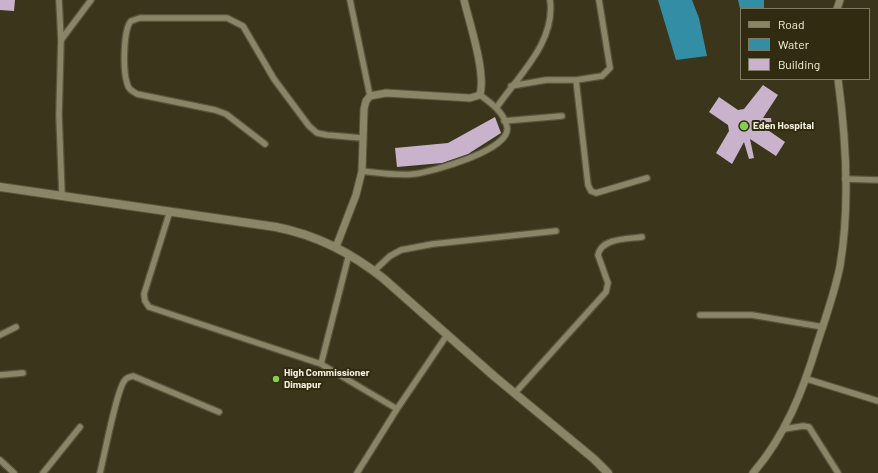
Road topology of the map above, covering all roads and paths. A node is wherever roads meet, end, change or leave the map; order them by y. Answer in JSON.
{"nodes":[{"id":1,"x":59,"y":0,"type":"edge"},
{"id":2,"x":90,"y":0,"type":"edge"},
{"id":3,"x":350,"y":0,"type":"edge"},
{"id":4,"x":464,"y":0,"type":"edge"},
{"id":5,"x":550,"y":0,"type":"edge"},
{"id":6,"x":599,"y":0,"type":"edge"},
{"id":7,"x":61,"y":40,"type":"junction"},
{"id":8,"x":576,"y":80,"type":"junction"},
{"id":9,"x":838,"y":80,"type":"edge"},
{"id":10,"x":511,"y":86,"type":"junction"},
{"id":11,"x":480,"y":95,"type":"junction"},
{"id":12,"x":370,"y":96,"type":"junction"},
{"id":13,"x":497,"y":107,"type":"junction"},
{"id":14,"x":562,"y":116,"type":"dead end"},
{"id":15,"x":504,"y":121,"type":"junction"},
{"id":16,"x":362,"y":138,"type":"junction"},
{"id":17,"x":265,"y":144,"type":"dead end"},
{"id":18,"x":362,"y":171,"type":"junction"},
{"id":19,"x":647,"y":178,"type":"dead end"},
{"id":20,"x":844,"y":179,"type":"junction"},
{"id":21,"x":878,"y":180,"type":"edge"},
{"id":22,"x":0,"y":187,"type":"edge"},
{"id":23,"x":62,"y":196,"type":"junction"},
{"id":24,"x":170,"y":211,"type":"junction"},
{"id":25,"x":556,"y":231,"type":"dead end"},
{"id":26,"x":642,"y":237,"type":"dead end"},
{"id":27,"x":336,"y":248,"type":"junction"},
{"id":28,"x":349,"y":254,"type":"junction"},
{"id":29,"x":374,"y":271,"type":"junction"},
{"id":30,"x":700,"y":315,"type":"dead end"},
{"id":31,"x":16,"y":327,"type":"dead end"},
{"id":32,"x":823,"y":327,"type":"junction"},
{"id":33,"x":0,"y":335,"type":"edge"},
{"id":34,"x":447,"y":335,"type":"junction"},
{"id":35,"x":321,"y":364,"type":"junction"},
{"id":36,"x":23,"y":373,"type":"dead end"},
{"id":37,"x":0,"y":375,"type":"edge"},
{"id":38,"x":807,"y":379,"type":"junction"},
{"id":39,"x":515,"y":393,"type":"junction"},
{"id":40,"x":878,"y":401,"type":"edge"},
{"id":41,"x":397,"y":409,"type":"junction"},
{"id":42,"x":219,"y":412,"type":"dead end"},
{"id":43,"x":80,"y":427,"type":"dead end"},
{"id":44,"x":784,"y":430,"type":"junction"},
{"id":45,"x":0,"y":460,"type":"edge"},
{"id":46,"x":14,"y":473,"type":"edge"},
{"id":47,"x":43,"y":473,"type":"edge"},
{"id":48,"x":100,"y":473,"type":"edge"},
{"id":49,"x":357,"y":473,"type":"edge"},
{"id":50,"x":608,"y":473,"type":"edge"},
{"id":51,"x":753,"y":473,"type":"edge"},
{"id":52,"x":838,"y":473,"type":"edge"}],
"edges":[{"from":1,"to":7,"type":"street"},
{"from":2,"to":7,"type":"street"},
{"from":3,"to":12,"type":"street"},
{"from":4,"to":11,"type":"street"},
{"from":5,"to":10,"type":"street"},
{"from":6,"to":8,"type":"street"},
{"from":7,"to":23,"type":"street"},
{"from":8,"to":10,"type":"street"},
{"from":8,"to":19,"type":"street"},
{"from":9,"to":20,"type":"street"},
{"from":10,"to":13,"type":"street"},
{"from":11,"to":12,"type":"street"},
{"from":11,"to":13,"type":"street"},
{"from":12,"to":16,"type":"street"},
{"from":13,"to":15,"type":"street"},
{"from":14,"to":15,"type":"street"},
{"from":15,"to":18,"type":"street"},
{"from":16,"to":17,"type":"street"},
{"from":16,"to":18,"type":"street"},
{"from":18,"to":27,"type":"street"},
{"from":20,"to":21,"type":"street"},
{"from":20,"to":32,"type":"street"},
{"from":22,"to":23,"type":"main road"},
{"from":23,"to":24,"type":"main road"},
{"from":24,"to":27,"type":"main road"},
{"from":24,"to":35,"type":"street"},
{"from":25,"to":29,"type":"street"},
{"from":26,"to":39,"type":"street"},
{"from":27,"to":28,"type":"main road"},
{"from":28,"to":29,"type":"main road"},
{"from":28,"to":35,"type":"street"},
{"from":29,"to":34,"type":"main road"},
{"from":30,"to":32,"type":"street"},
{"from":31,"to":33,"type":"street"},
{"from":32,"to":38,"type":"street"},
{"from":34,"to":39,"type":"main road"},
{"from":34,"to":41,"type":"street"},
{"from":35,"to":41,"type":"street"},
{"from":36,"to":37,"type":"street"},
{"from":38,"to":40,"type":"street"},
{"from":38,"to":44,"type":"street"},
{"from":39,"to":50,"type":"main road"},
{"from":41,"to":49,"type":"street"},
{"from":42,"to":48,"type":"street"},
{"from":43,"to":47,"type":"street"},
{"from":44,"to":51,"type":"street"},
{"from":44,"to":52,"type":"street"},
{"from":45,"to":46,"type":"street"}]}
